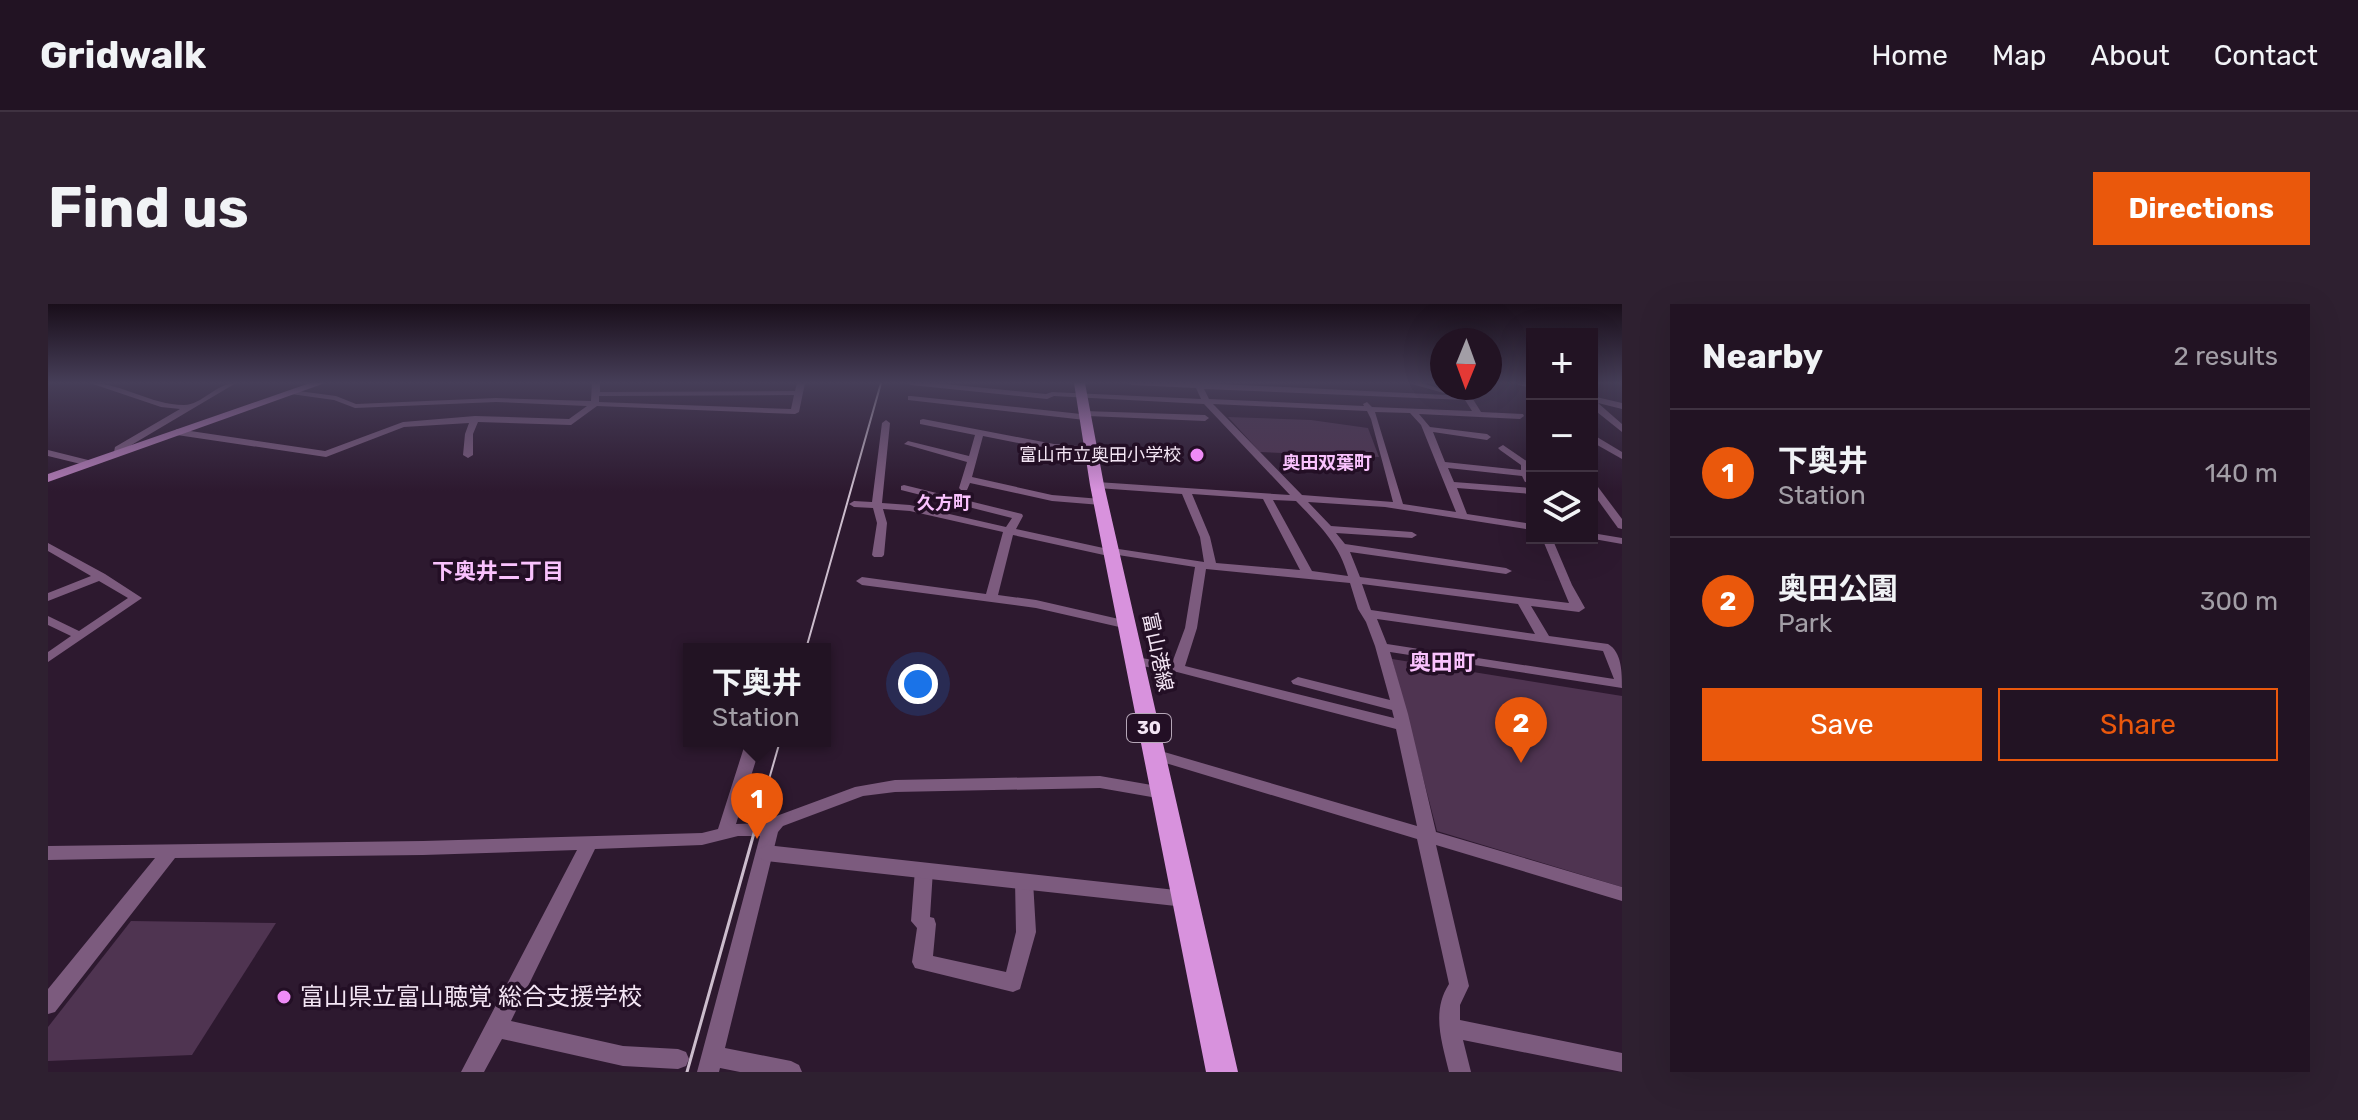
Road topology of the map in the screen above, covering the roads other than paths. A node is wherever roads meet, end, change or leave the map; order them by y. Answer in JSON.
{"nodes":[{"id":1,"x":171,"y":419,"type":"edge"},
{"id":2,"x":215,"y":419,"type":"edge"},
{"id":3,"x":475,"y":419,"type":"junction"},
{"id":4,"x":574,"y":419,"type":"edge"},
{"id":5,"x":1085,"y":419,"type":"edge"},
{"id":6,"x":1223,"y":419,"type":"edge"},
{"id":7,"x":1375,"y":419,"type":"edge"},
{"id":8,"x":1419,"y":419,"type":"edge"},
{"id":9,"x":923,"y":422,"type":"dead end"},
{"id":10,"x":886,"y":423,"type":"dead end"},
{"id":11,"x":1427,"y":429,"type":"junction"},
{"id":12,"x":177,"y":432,"type":"junction"},
{"id":13,"x":980,"y":433,"type":"junction"},
{"id":14,"x":1487,"y":437,"type":"dead end"},
{"id":15,"x":1598,"y":441,"type":"edge"},
{"id":16,"x":1598,"y":442,"type":"edge"},
{"id":17,"x":908,"y":444,"type":"dead end"},
{"id":18,"x":1503,"y":448,"type":"dead end"},
{"id":19,"x":1622,"y":448,"type":"edge"},
{"id":20,"x":1091,"y":449,"type":"junction"},
{"id":21,"x":119,"y":452,"type":"junction"},
{"id":22,"x":48,"y":453,"type":"edge"},
{"id":23,"x":468,"y":455,"type":"dead end"},
{"id":24,"x":1622,"y":456,"type":"edge"},
{"id":25,"x":972,"y":460,"type":"junction"},
{"id":26,"x":89,"y":463,"type":"junction"},
{"id":27,"x":1441,"y":464,"type":"junction"},
{"id":28,"x":1525,"y":473,"type":"junction"},
{"id":29,"x":1526,"y":476,"type":"edge"},
{"id":30,"x":48,"y":478,"type":"edge"},
{"id":31,"x":966,"y":479,"type":"junction"},
{"id":32,"x":1449,"y":485,"type":"junction"},
{"id":33,"x":904,"y":488,"type":"dead end"},
{"id":34,"x":1186,"y":491,"type":"junction"},
{"id":35,"x":1526,"y":492,"type":"edge"},
{"id":36,"x":1099,"y":493,"type":"junction"},
{"id":37,"x":1598,"y":493,"type":"edge"},
{"id":38,"x":1267,"y":497,"type":"junction"},
{"id":39,"x":1301,"y":499,"type":"junction"},
{"id":40,"x":960,"y":501,"type":"junction"},
{"id":41,"x":854,"y":504,"type":"dead end"},
{"id":42,"x":877,"y":505,"type":"junction"},
{"id":43,"x":1399,"y":506,"type":"junction"},
{"id":44,"x":1463,"y":516,"type":"junction"},
{"id":45,"x":955,"y":519,"type":"junction"},
{"id":46,"x":1526,"y":526,"type":"edge"},
{"id":47,"x":1622,"y":526,"type":"edge"},
{"id":48,"x":1328,"y":529,"type":"junction"},
{"id":49,"x":1009,"y":531,"type":"junction"},
{"id":50,"x":1412,"y":535,"type":"dead end"},
{"id":51,"x":1598,"y":537,"type":"edge"},
{"id":52,"x":1622,"y":541,"type":"edge"},
{"id":53,"x":1550,"y":544,"type":"edge"},
{"id":54,"x":1342,"y":547,"type":"junction"},
{"id":55,"x":50,"y":548,"type":"edge"},
{"id":56,"x":1112,"y":552,"type":"junction"},
{"id":57,"x":878,"y":555,"type":"dead end"},
{"id":58,"x":1206,"y":565,"type":"junction"},
{"id":59,"x":1506,"y":571,"type":"dead end"},
{"id":60,"x":1308,"y":574,"type":"junction"},
{"id":61,"x":101,"y":576,"type":"junction"},
{"id":62,"x":1356,"y":580,"type":"junction"},
{"id":63,"x":862,"y":581,"type":"dead end"},
{"id":64,"x":48,"y":597,"type":"edge"},
{"id":65,"x":991,"y":598,"type":"junction"},
{"id":66,"x":1522,"y":601,"type":"junction"},
{"id":67,"x":1371,"y":614,"type":"junction"},
{"id":68,"x":48,"y":620,"type":"edge"},
{"id":69,"x":1128,"y":625,"type":"junction"},
{"id":70,"x":80,"y":636,"type":"junction"},
{"id":71,"x":1545,"y":640,"type":"junction"},
{"id":72,"x":1382,"y":647,"type":"junction"},
{"id":73,"x":48,"y":658,"type":"edge"},
{"id":74,"x":1135,"y":661,"type":"junction"},
{"id":75,"x":1619,"y":667,"type":"edge"},
{"id":76,"x":1177,"y":668,"type":"junction"},
{"id":77,"x":1298,"y":681,"type":"dead end"},
{"id":78,"x":1622,"y":683,"type":"edge"},
{"id":79,"x":1396,"y":706,"type":"junction"},
{"id":80,"x":1401,"y":725,"type":"junction"},
{"id":81,"x":752,"y":747,"type":"edge"},
{"id":82,"x":1154,"y":754,"type":"junction"},
{"id":83,"x":1163,"y":793,"type":"junction"},
{"id":84,"x":770,"y":829,"type":"junction"},
{"id":85,"x":725,"y":833,"type":"junction"},
{"id":86,"x":1427,"y":835,"type":"junction"},
{"id":87,"x":590,"y":842,"type":"junction"},
{"id":88,"x":48,"y":853,"type":"edge"},
{"id":89,"x":169,"y":853,"type":"junction"},
{"id":90,"x":766,"y":853,"type":"junction"},
{"id":91,"x":924,"y":870,"type":"junction"},
{"id":92,"x":1024,"y":881,"type":"junction"},
{"id":93,"x":1622,"y":894,"type":"edge"},
{"id":94,"x":1185,"y":899,"type":"junction"},
{"id":95,"x":48,"y":1005,"type":"edge"},
{"id":96,"x":498,"y":1028,"type":"junction"},
{"id":97,"x":1450,"y":1028,"type":"junction"},
{"id":98,"x":678,"y":1059,"type":"dead end"},
{"id":99,"x":1622,"y":1063,"type":"edge"},
{"id":100,"x":710,"y":1064,"type":"edge"},
{"id":101,"x":472,"y":1072,"type":"edge"},
{"id":102,"x":791,"y":1072,"type":"edge"},
{"id":103,"x":1222,"y":1072,"type":"edge"},
{"id":104,"x":1460,"y":1072,"type":"edge"}],
"edges":[{"from":1,"to":21,"type":"street"},
{"from":2,"to":12,"type":"main road"},
{"from":3,"to":4,"type":"street"},
{"from":3,"to":12,"type":"street"},
{"from":3,"to":23,"type":"street"},
{"from":5,"to":20,"type":"main road","name":"富山港線","number":"30"},
{"from":6,"to":39,"type":"street"},
{"from":7,"to":43,"type":"street"},
{"from":8,"to":11,"type":"street"},
{"from":9,"to":13,"type":"street"},
{"from":10,"to":42,"type":"street"},
{"from":11,"to":14,"type":"street"},
{"from":11,"to":27,"type":"street"},
{"from":12,"to":21,"type":"main road"},
{"from":13,"to":20,"type":"street"},
{"from":13,"to":25,"type":"street"},
{"from":15,"to":19,"type":"street"},
{"from":16,"to":24,"type":"street"},
{"from":17,"to":25,"type":"street"},
{"from":18,"to":28,"type":"street"},
{"from":20,"to":36,"type":"main road","name":"富山港線","number":"30"},
{"from":21,"to":26,"type":"main road"},
{"from":22,"to":26,"type":"street"},
{"from":25,"to":31,"type":"street"},
{"from":26,"to":30,"type":"main road"},
{"from":27,"to":28,"type":"street"},
{"from":27,"to":32,"type":"street"},
{"from":28,"to":29,"type":"street"},
{"from":31,"to":36,"type":"street"},
{"from":31,"to":40,"type":"street"},
{"from":32,"to":35,"type":"street"},
{"from":32,"to":44,"type":"street"},
{"from":33,"to":40,"type":"street"},
{"from":34,"to":36,"type":"street"},
{"from":34,"to":38,"type":"street"},
{"from":34,"to":58,"type":"street"},
{"from":36,"to":56,"type":"main road","name":"富山港線","number":"30"},
{"from":37,"to":47,"type":"street"},
{"from":38,"to":39,"type":"street"},
{"from":38,"to":60,"type":"street"},
{"from":39,"to":43,"type":"street"},
{"from":39,"to":48,"type":"street"},
{"from":40,"to":45,"type":"street"},
{"from":40,"to":49,"type":"street"},
{"from":41,"to":42,"type":"street"},
{"from":42,"to":45,"type":"street"},
{"from":42,"to":57,"type":"street"},
{"from":43,"to":44,"type":"street"},
{"from":44,"to":46,"type":"street"},
{"from":45,"to":49,"type":"street"},
{"from":48,"to":50,"type":"street"},
{"from":48,"to":54,"type":"street"},
{"from":49,"to":56,"type":"street"},
{"from":49,"to":65,"type":"street"},
{"from":51,"to":52,"type":"street"},
{"from":53,"to":66,"type":"street"},
{"from":54,"to":59,"type":"street"},
{"from":54,"to":62,"type":"street"},
{"from":55,"to":61,"type":"street"},
{"from":56,"to":58,"type":"street"},
{"from":56,"to":69,"type":"main road","name":"富山港線","number":"30"},
{"from":58,"to":60,"type":"street"},
{"from":58,"to":76,"type":"street"},
{"from":60,"to":62,"type":"street"},
{"from":61,"to":64,"type":"street"},
{"from":61,"to":70,"type":"street"},
{"from":62,"to":66,"type":"street"},
{"from":62,"to":67,"type":"street"},
{"from":63,"to":65,"type":"street"},
{"from":65,"to":69,"type":"street"},
{"from":66,"to":71,"type":"street"},
{"from":67,"to":71,"type":"street"},
{"from":67,"to":72,"type":"street"},
{"from":68,"to":70,"type":"street"},
{"from":69,"to":74,"type":"main road","name":"富山港線","number":"30"},
{"from":70,"to":73,"type":"street"},
{"from":71,"to":75,"type":"street"},
{"from":72,"to":78,"type":"street"},
{"from":72,"to":79,"type":"street"},
{"from":74,"to":76,"type":"street"},
{"from":74,"to":82,"type":"main road","name":"富山港線","number":"30"},
{"from":75,"to":78,"type":"street"},
{"from":76,"to":80,"type":"street"},
{"from":77,"to":79,"type":"street"},
{"from":79,"to":80,"type":"street"},
{"from":80,"to":86,"type":"street"},
{"from":81,"to":85,"type":"street"},
{"from":82,"to":83,"type":"main road","name":"富山港線","number":"30"},
{"from":82,"to":86,"type":"street"},
{"from":83,"to":84,"type":"street"},
{"from":83,"to":94,"type":"main road","name":"富山港線","number":"30"},
{"from":84,"to":85,"type":"street"},
{"from":84,"to":90,"type":"street"},
{"from":85,"to":87,"type":"street"},
{"from":86,"to":93,"type":"street"},
{"from":86,"to":97,"type":"street"},
{"from":87,"to":89,"type":"street"},
{"from":87,"to":96,"type":"street"},
{"from":88,"to":89,"type":"street"},
{"from":89,"to":95,"type":"street"},
{"from":90,"to":91,"type":"street"},
{"from":90,"to":100,"type":"street"},
{"from":91,"to":92,"type":"street"},
{"from":91,"to":92,"type":"street"},
{"from":92,"to":94,"type":"street"},
{"from":94,"to":103,"type":"main road","name":"富山港線","number":"30"},
{"from":96,"to":98,"type":"street"},
{"from":96,"to":101,"type":"street"},
{"from":97,"to":99,"type":"street"},
{"from":97,"to":104,"type":"street"},
{"from":100,"to":102,"type":"street"}]}
